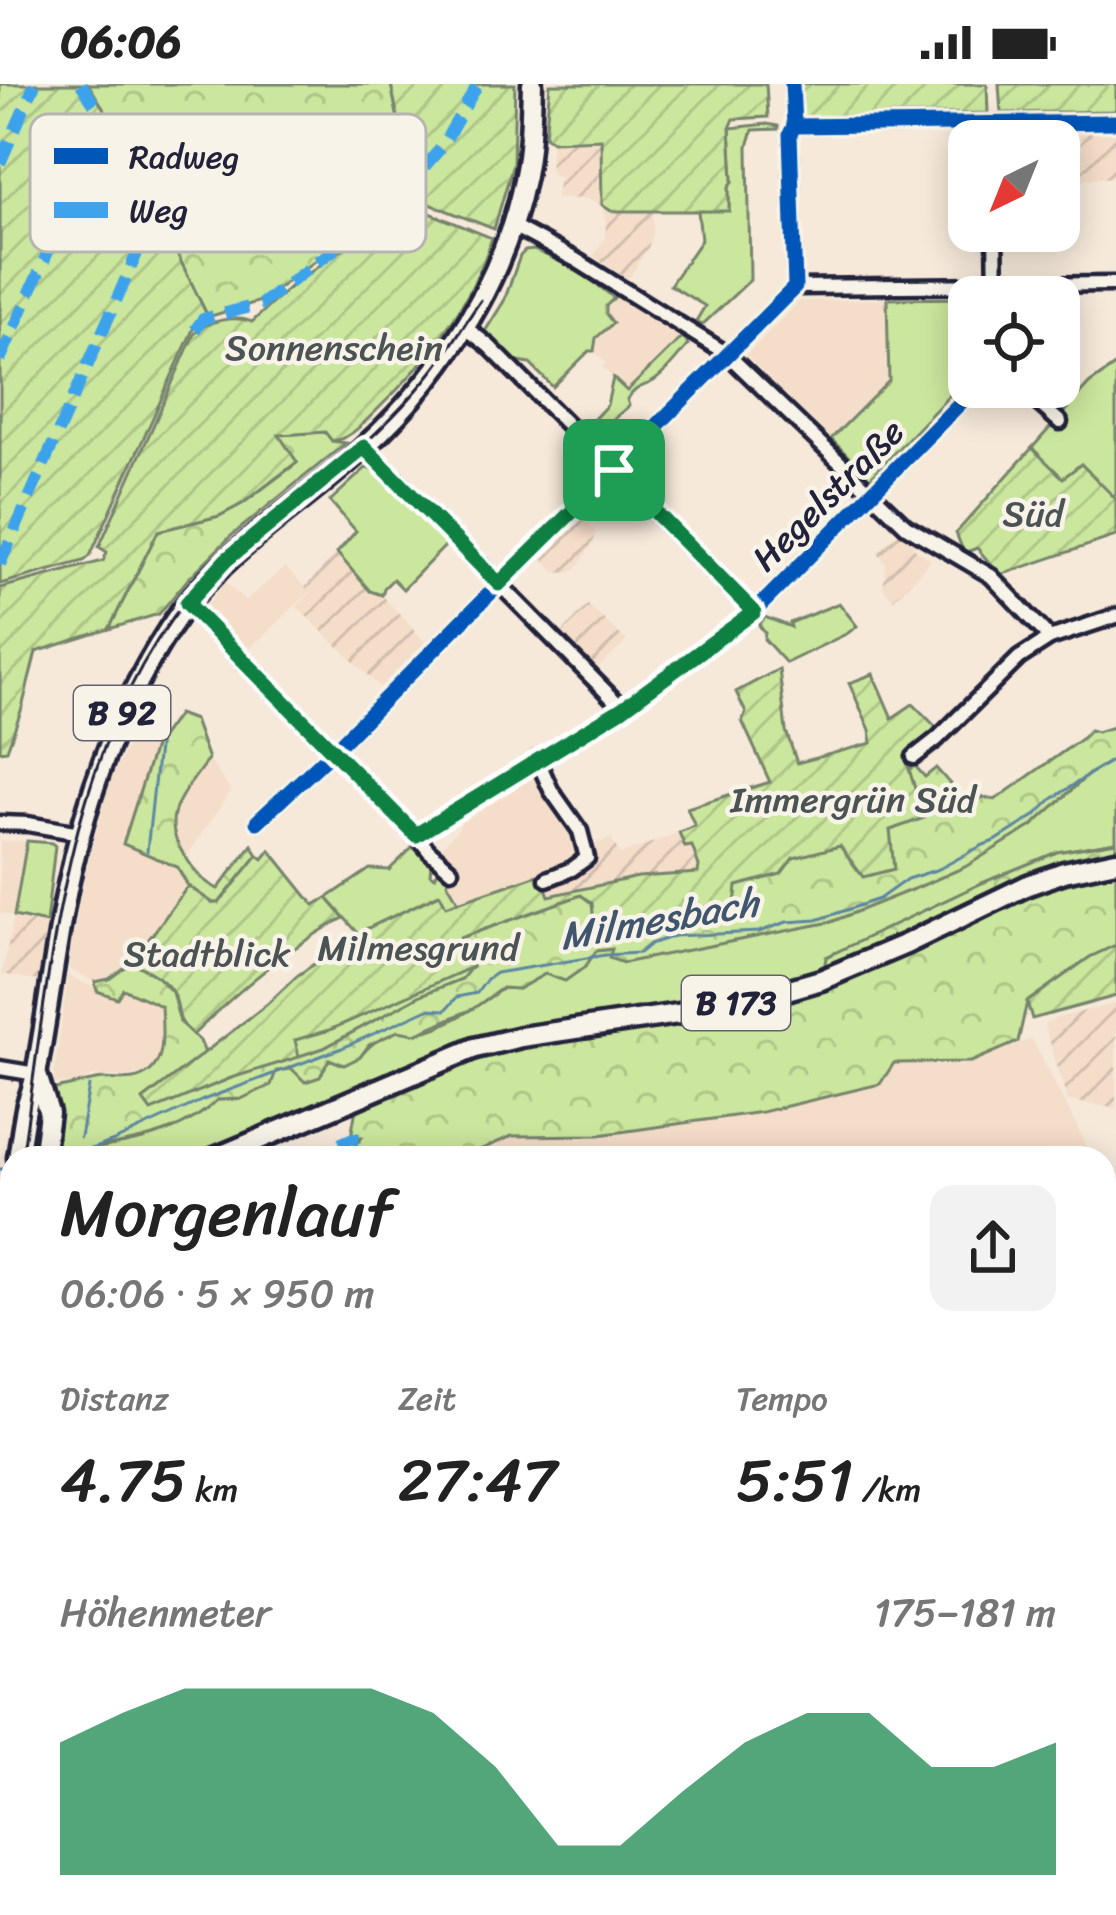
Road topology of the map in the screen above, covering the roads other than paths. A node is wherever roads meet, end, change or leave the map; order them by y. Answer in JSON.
{"nodes":[{"id":1,"x":532,"y":84,"type":"edge"},
{"id":2,"x":792,"y":84,"type":"edge"},
{"id":3,"x":1080,"y":122,"type":"edge"},
{"id":4,"x":1116,"y":122,"type":"edge"},
{"id":5,"x":948,"y":124,"type":"edge"},
{"id":6,"x":794,"y":126,"type":"junction"},
{"id":7,"x":513,"y":226,"type":"junction"},
{"id":8,"x":1116,"y":284,"type":"edge"},
{"id":9,"x":1080,"y":286,"type":"edge"},
{"id":10,"x":795,"y":287,"type":"junction"},
{"id":11,"x":948,"y":290,"type":"edge"},
{"id":12,"x":466,"y":328,"type":"junction"},
{"id":13,"x":728,"y":354,"type":"junction"},
{"id":14,"x":955,"y":408,"type":"edge"},
{"id":15,"x":1044,"y":408,"type":"edge"},
{"id":16,"x":1060,"y":422,"type":"dead end"},
{"id":17,"x":364,"y":447,"type":"junction"},
{"id":18,"x":614,"y":470,"type":"junction"},
{"id":19,"x":871,"y":494,"type":"junction"},
{"id":20,"x":499,"y":584,"type":"junction"},
{"id":21,"x":187,"y":603,"type":"junction"},
{"id":22,"x":754,"y":612,"type":"junction"},
{"id":23,"x":1116,"y":616,"type":"edge"},
{"id":24,"x":1050,"y":638,"type":"junction"},
{"id":25,"x":622,"y":709,"type":"junction"},
{"id":26,"x":332,"y":752,"type":"junction"},
{"id":27,"x":914,"y":757,"type":"dead end"},
{"id":28,"x":536,"y":759,"type":"junction"},
{"id":29,"x":257,"y":822,"type":"dead end"},
{"id":30,"x":0,"y":823,"type":"edge"},
{"id":31,"x":80,"y":833,"type":"junction"},
{"id":32,"x":416,"y":835,"type":"junction"},
{"id":33,"x":1116,"y":861,"type":"edge"},
{"id":34,"x":451,"y":870,"type":"dead end"},
{"id":35,"x":548,"y":879,"type":"dead end"},
{"id":36,"x":0,"y":1068,"type":"edge"},
{"id":37,"x":37,"y":1074,"type":"junction"},
{"id":38,"x":20,"y":1146,"type":"edge"},
{"id":39,"x":45,"y":1146,"type":"edge"},
{"id":40,"x":243,"y":1146,"type":"edge"}],
"edges":[{"from":1,"to":7,"type":"main road","number":"B 92"},
{"from":2,"to":6,"type":"street"},
{"from":3,"to":4,"type":"street"},
{"from":5,"to":6,"type":"street"},
{"from":6,"to":10,"type":"street"},
{"from":7,"to":12,"type":"main road","number":"B 92"},
{"from":7,"to":13,"type":"street"},
{"from":8,"to":9,"type":"street"},
{"from":10,"to":11,"type":"street"},
{"from":10,"to":13,"type":"street"},
{"from":12,"to":17,"type":"main road","number":"B 92"},
{"from":12,"to":18,"type":"street"},
{"from":13,"to":18,"type":"street"},
{"from":13,"to":19,"type":"street"},
{"from":14,"to":19,"type":"street","name":"Hegelstraße"},
{"from":15,"to":16,"type":"street"},
{"from":17,"to":20,"type":"street"},
{"from":17,"to":21,"type":"main road","number":"B 92"},
{"from":18,"to":20,"type":"street"},
{"from":18,"to":22,"type":"street"},
{"from":19,"to":22,"type":"street","name":"Hegelstraße"},
{"from":19,"to":24,"type":"street"},
{"from":20,"to":25,"type":"street"},
{"from":20,"to":26,"type":"street"},
{"from":21,"to":26,"type":"street"},
{"from":21,"to":31,"type":"main road","number":"B 92"},
{"from":22,"to":25,"type":"street","name":"Hegelstraße"},
{"from":23,"to":24,"type":"street"},
{"from":24,"to":27,"type":"street"},
{"from":25,"to":28,"type":"street","name":"Hegelstraße"},
{"from":26,"to":29,"type":"street"},
{"from":26,"to":32,"type":"street"},
{"from":28,"to":32,"type":"street","name":"Hegelstraße"},
{"from":28,"to":35,"type":"street"},
{"from":30,"to":31,"type":"street"},
{"from":31,"to":37,"type":"main road","number":"B 92"},
{"from":32,"to":34,"type":"street"},
{"from":33,"to":40,"type":"main road","number":"B 173"},
{"from":36,"to":37,"type":"street"},
{"from":37,"to":38,"type":"main road","number":"B 92"},
{"from":37,"to":39,"type":"main road","number":"B 92"}]}
